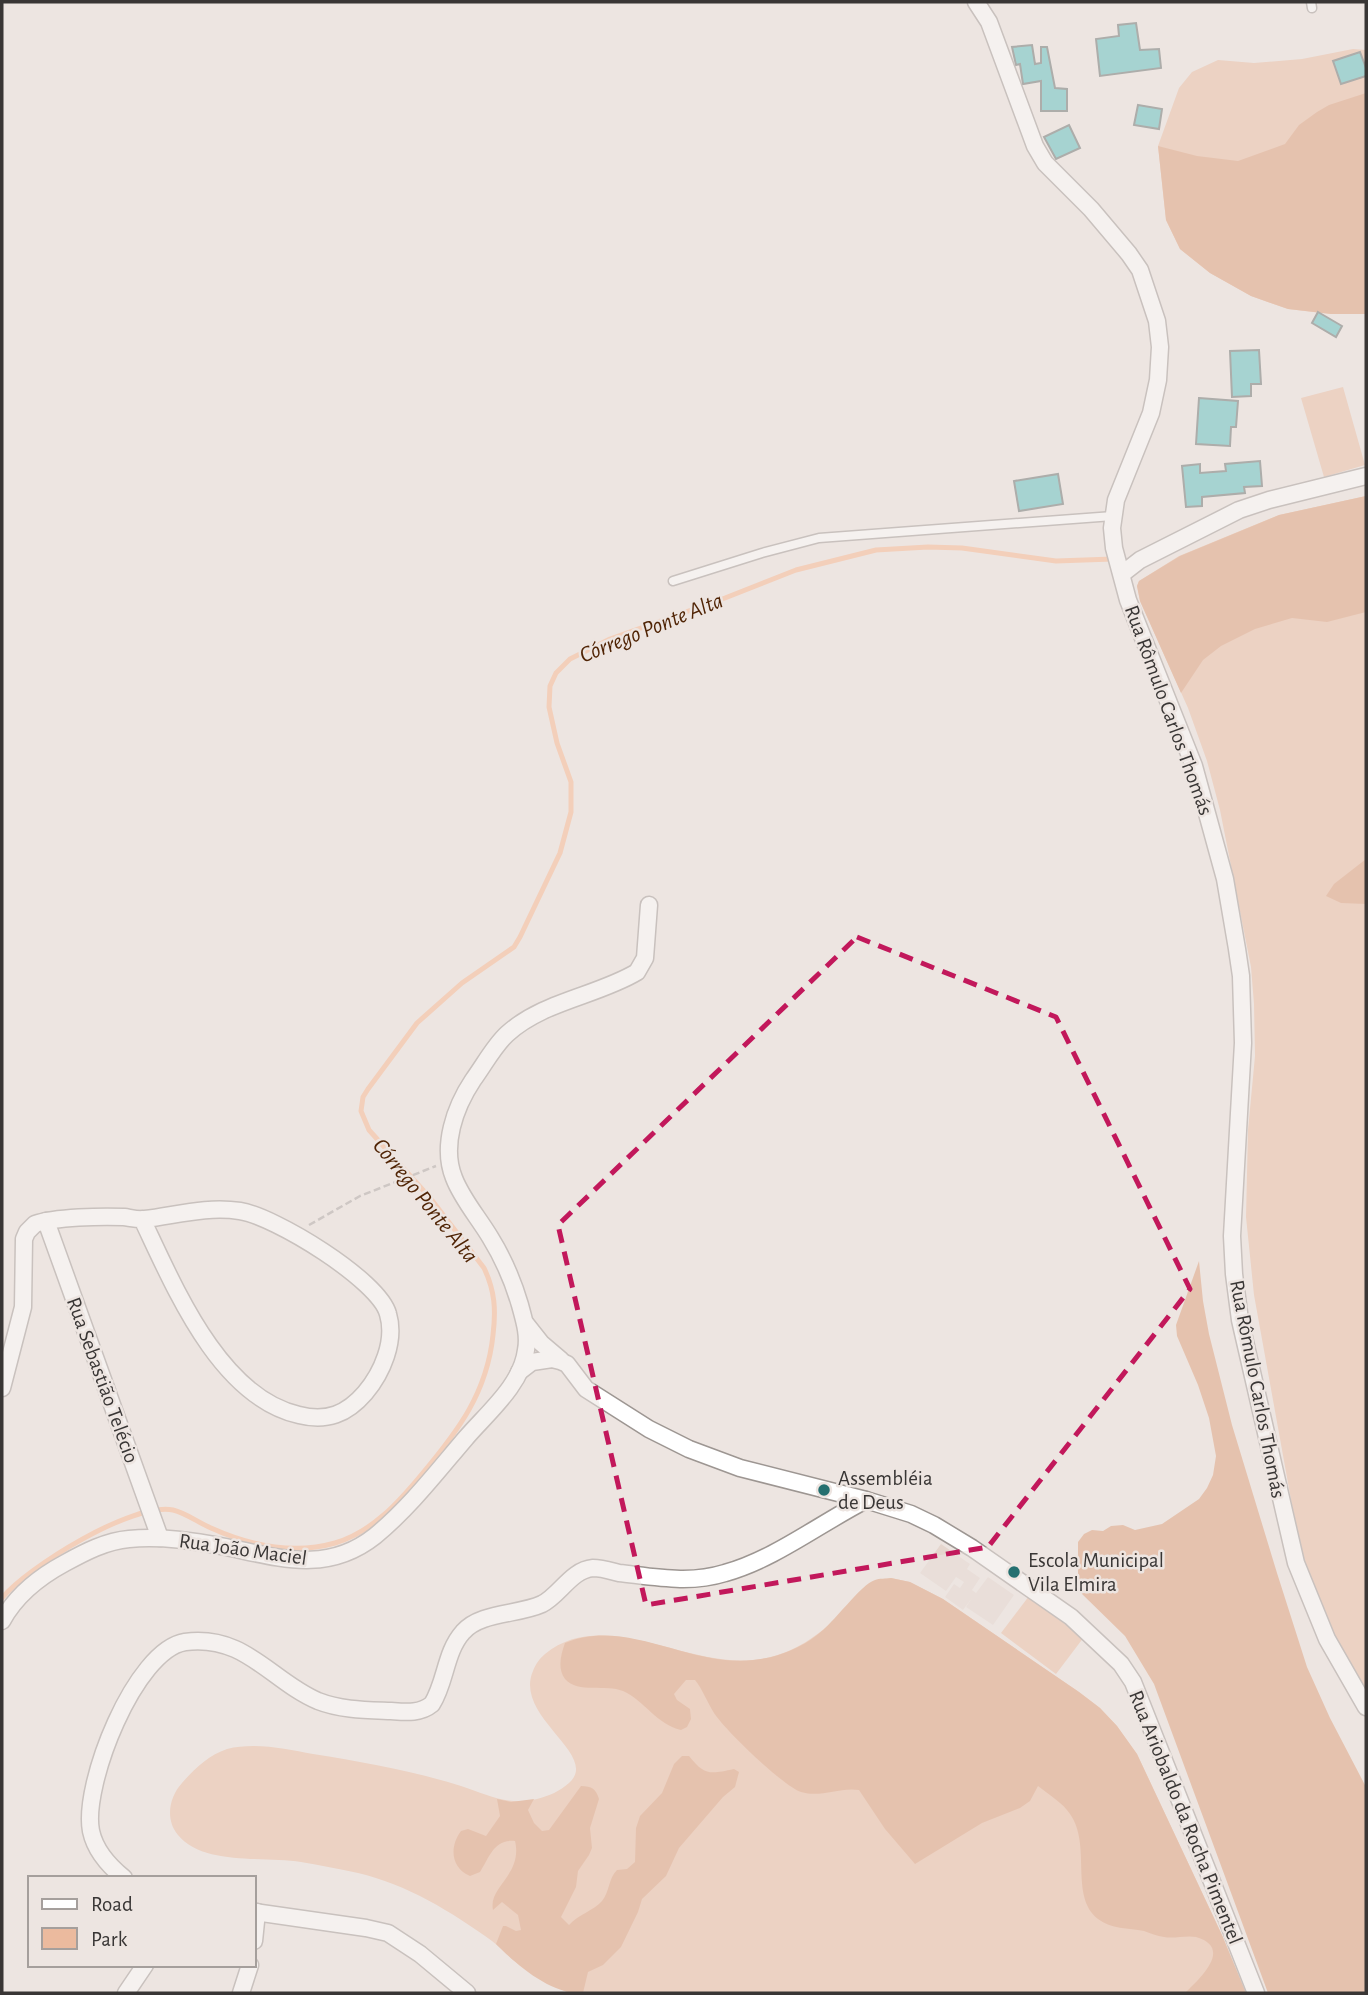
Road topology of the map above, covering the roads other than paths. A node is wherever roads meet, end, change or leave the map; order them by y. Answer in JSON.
{"nodes":[{"id":1,"x":976,"y":2,"type":"edge"},
{"id":2,"x":1366,"y":476,"type":"edge"},
{"id":3,"x":1113,"y":516,"type":"junction"},
{"id":4,"x":1122,"y":574,"type":"junction"},
{"id":5,"x":673,"y":581,"type":"dead end"},
{"id":6,"x":649,"y":905,"type":"dead end"},
{"id":7,"x":142,"y":1219,"type":"junction"},
{"id":8,"x":46,"y":1221,"type":"junction"},
{"id":9,"x":524,"y":1322,"type":"junction"},
{"id":10,"x":567,"y":1364,"type":"junction"},
{"id":11,"x":519,"y":1373,"type":"junction"},
{"id":12,"x":2,"y":1388,"type":"edge"},
{"id":13,"x":866,"y":1500,"type":"junction"},
{"id":14,"x":160,"y":1538,"type":"junction"},
{"id":15,"x":2,"y":1621,"type":"edge"},
{"id":16,"x":1366,"y":1707,"type":"edge"},
{"id":17,"x":122,"y":1876,"type":"edge"},
{"id":18,"x":256,"y":1912,"type":"edge"},
{"id":19,"x":144,"y":1967,"type":"edge"},
{"id":20,"x":249,"y":1967,"type":"edge"},
{"id":21,"x":126,"y":1993,"type":"edge"},
{"id":22,"x":241,"y":1993,"type":"edge"},
{"id":23,"x":467,"y":1993,"type":"edge"},
{"id":24,"x":1256,"y":1993,"type":"edge"}],
"edges":[{"from":1,"to":3,"type":"street","name":"Rua Rômulo Carlos Thomás"},
{"from":2,"to":4,"type":"street"},
{"from":3,"to":4,"type":"street","name":"Rua Rômulo Carlos Thomás"},
{"from":3,"to":5,"type":"lane"},
{"from":4,"to":16,"type":"street","name":"Rua Rômulo Carlos Thomás"},
{"from":6,"to":9,"type":"street"},
{"from":7,"to":7,"type":"street"},
{"from":7,"to":8,"type":"street"},
{"from":8,"to":12,"type":"street"},
{"from":8,"to":14,"type":"street","name":"Rua Sebastião Telécio"},
{"from":9,"to":10,"type":"street","name":"Rua Ariobaldo da Rocha Pimentel"},
{"from":9,"to":11,"type":"street"},
{"from":10,"to":11,"type":"street"},
{"from":10,"to":13,"type":"street","name":"Rua Ariobaldo da Rocha Pimentel"},
{"from":11,"to":14,"type":"street","name":"Rua João Maciel"},
{"from":13,"to":17,"type":"street"},
{"from":13,"to":24,"type":"street","name":"Rua Ariobaldo da Rocha Pimentel"},
{"from":14,"to":15,"type":"street","name":"Rua João Maciel"},
{"from":18,"to":23,"type":"street"},
{"from":19,"to":21,"type":"street"},
{"from":20,"to":22,"type":"street"}]}
